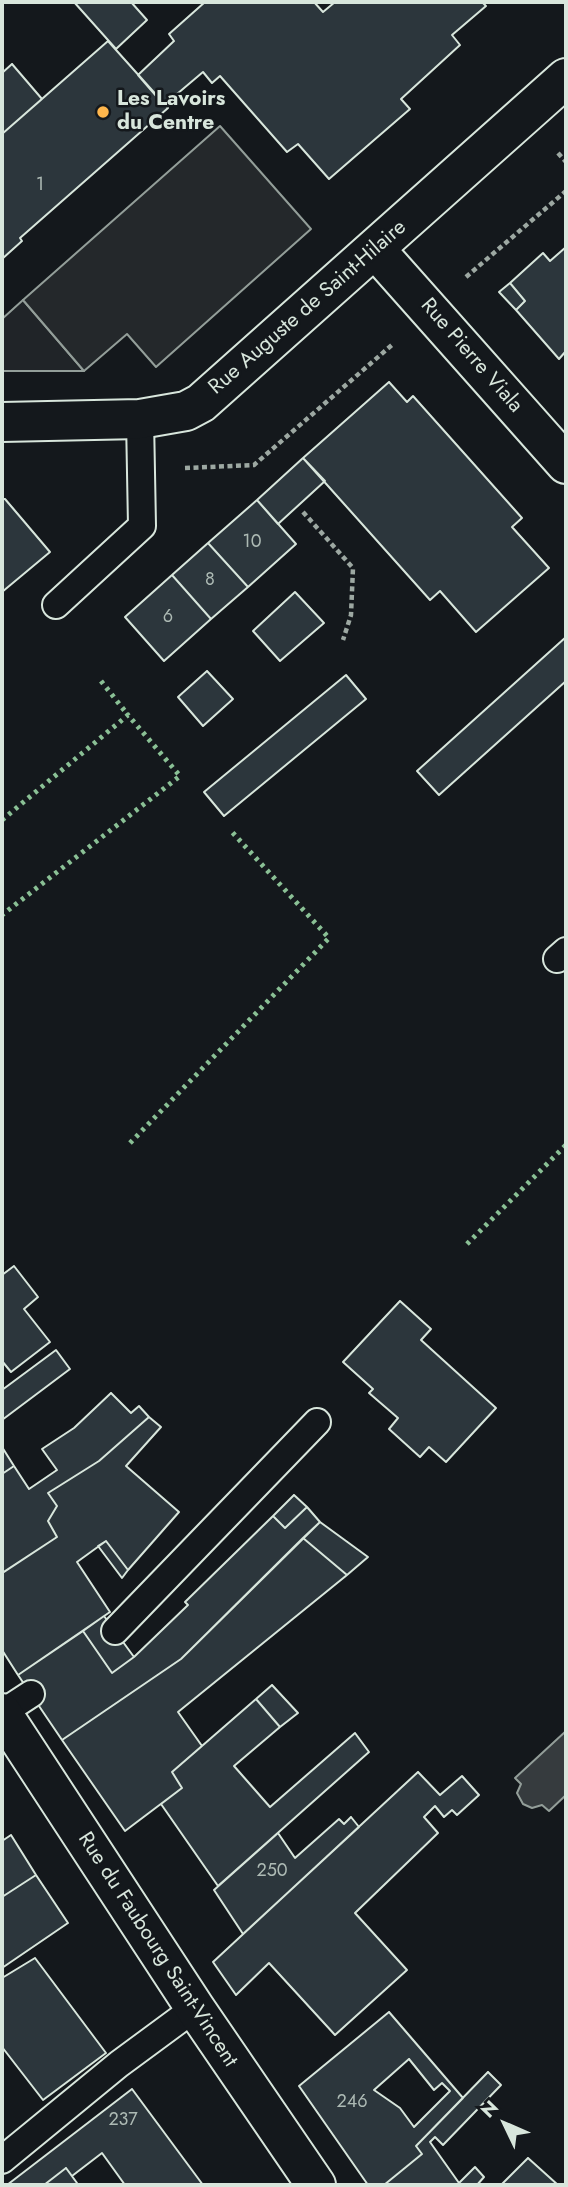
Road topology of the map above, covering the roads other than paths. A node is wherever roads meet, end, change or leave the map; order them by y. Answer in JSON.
{"nodes":[{"id":1,"x":566,"y":78,"type":"edge"},
{"id":2,"x":375,"y":248,"type":"junction"},
{"id":3,"x":140,"y":419,"type":"junction"},
{"id":4,"x":2,"y":422,"type":"edge"},
{"id":5,"x":566,"y":464,"type":"edge"},
{"id":6,"x":55,"y":605,"type":"dead end"},
{"id":7,"x":317,"y":1422,"type":"dead end"},
{"id":8,"x":115,"y":1630,"type":"dead end"},
{"id":9,"x":12,"y":1707,"type":"edge"},
{"id":10,"x":195,"y":2008,"type":"junction"},
{"id":11,"x":2,"y":2161,"type":"edge"},
{"id":12,"x":314,"y":2185,"type":"edge"}],
"edges":[{"from":1,"to":2,"type":"street","name":"Rue Auguste de Saint-Hilaire"},
{"from":2,"to":3,"type":"street","name":"Rue Auguste de Saint-Hilaire"},
{"from":2,"to":5,"type":"street","name":"Rue Pierre Viala"},
{"from":3,"to":4,"type":"street","name":"Rue Auguste de Saint-Hilaire"},
{"from":3,"to":6,"type":"lane"},
{"from":7,"to":8,"type":"lane"},
{"from":9,"to":10,"type":"street","name":"Rue du Faubourg Saint-Vincent"},
{"from":10,"to":11,"type":"lane"},
{"from":10,"to":12,"type":"street","name":"Rue du Faubourg Saint-Vincent"}]}
